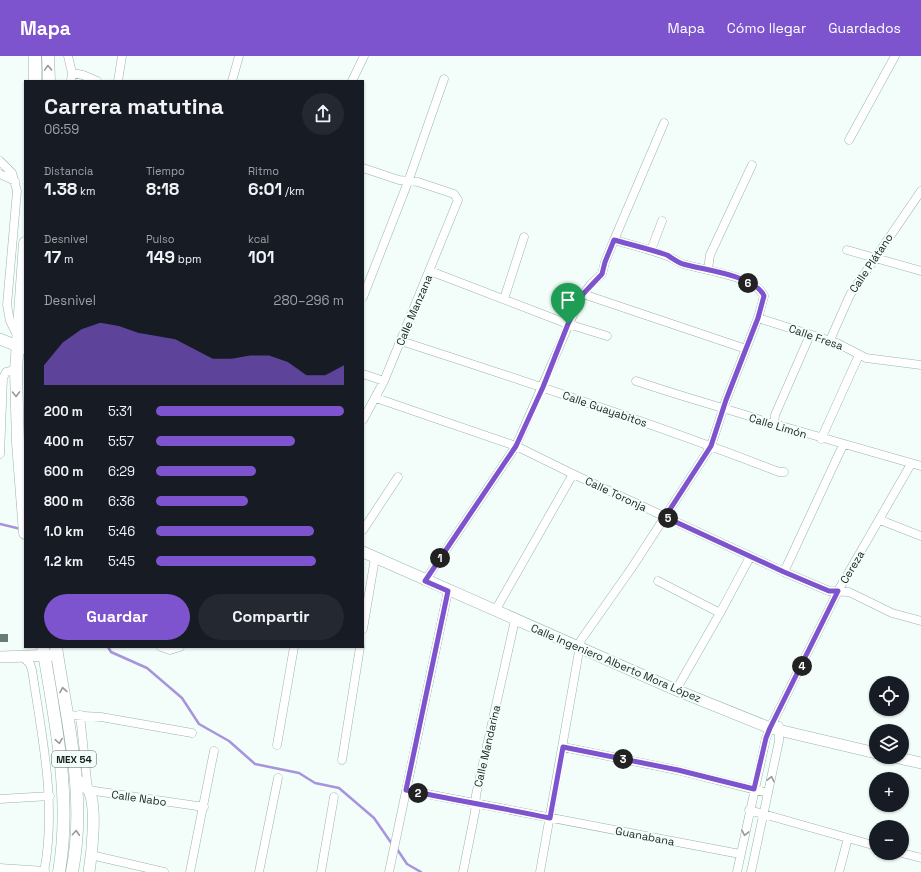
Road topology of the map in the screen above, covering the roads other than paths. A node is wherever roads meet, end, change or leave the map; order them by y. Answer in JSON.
{"nodes":[{"id":1,"x":35,"y":56,"type":"edge"},
{"id":2,"x":48,"y":56,"type":"edge"},
{"id":3,"x":68,"y":56,"type":"edge"},
{"id":4,"x":122,"y":56,"type":"edge"},
{"id":5,"x":239,"y":56,"type":"edge"},
{"id":6,"x":364,"y":56,"type":"edge"},
{"id":7,"x":894,"y":59,"type":"edge"},
{"id":8,"x":72,"y":77,"type":"edge"},
{"id":9,"x":444,"y":79,"type":"dead end"},
{"id":10,"x":36,"y":80,"type":"edge"},
{"id":11,"x":49,"y":80,"type":"edge"},
{"id":12,"x":91,"y":80,"type":"edge"},
{"id":13,"x":118,"y":80,"type":"edge"},
{"id":14,"x":232,"y":80,"type":"edge"},
{"id":15,"x":352,"y":80,"type":"edge"},
{"id":16,"x":664,"y":123,"type":"dead end"},
{"id":17,"x":849,"y":140,"type":"dead end"},
{"id":18,"x":0,"y":161,"type":"edge"},
{"id":19,"x":752,"y":165,"type":"dead end"},
{"id":20,"x":364,"y":168,"type":"edge"},
{"id":21,"x":0,"y":174,"type":"edge"},
{"id":22,"x":15,"y":181,"type":"junction"},
{"id":23,"x":408,"y":182,"type":"junction"},
{"id":24,"x":921,"y":191,"type":"edge"},
{"id":25,"x":662,"y":221,"type":"dead end"},
{"id":26,"x":524,"y":237,"type":"dead end"},
{"id":27,"x":614,"y":240,"type":"junction"},
{"id":28,"x":651,"y":250,"type":"junction"},
{"id":29,"x":847,"y":250,"type":"dead end"},
{"id":30,"x":874,"y":258,"type":"junction"},
{"id":31,"x":24,"y":260,"type":"edge"},
{"id":32,"x":708,"y":269,"type":"junction"},
{"id":33,"x":430,"y":271,"type":"junction"},
{"id":34,"x":921,"y":271,"type":"edge"},
{"id":35,"x":583,"y":294,"type":"junction"},
{"id":36,"x":364,"y":295,"type":"edge"},
{"id":37,"x":504,"y":299,"type":"junction"},
{"id":38,"x":758,"y":318,"type":"junction"},
{"id":39,"x":568,"y":324,"type":"junction"},
{"id":40,"x":810,"y":335,"type":"junction"},
{"id":41,"x":607,"y":336,"type":"dead end"},
{"id":42,"x":0,"y":339,"type":"edge"},
{"id":43,"x":830,"y":340,"type":"junction"},
{"id":44,"x":401,"y":341,"type":"junction"},
{"id":45,"x":19,"y":343,"type":"edge"},
{"id":46,"x":746,"y":349,"type":"junction"},
{"id":47,"x":859,"y":355,"type":"junction"},
{"id":48,"x":921,"y":365,"type":"edge"},
{"id":49,"x":16,"y":370,"type":"junction"},
{"id":50,"x":364,"y":374,"type":"edge"},
{"id":51,"x":384,"y":380,"type":"junction"},
{"id":52,"x":636,"y":381,"type":"dead end"},
{"id":53,"x":543,"y":387,"type":"junction"},
{"id":54,"x":376,"y":398,"type":"junction"},
{"id":55,"x":723,"y":410,"type":"junction"},
{"id":56,"x":364,"y":418,"type":"edge"},
{"id":57,"x":774,"y":424,"type":"junction"},
{"id":58,"x":820,"y":439,"type":"junction"},
{"id":59,"x":843,"y":445,"type":"junction"},
{"id":60,"x":516,"y":446,"type":"junction"},
{"id":61,"x":711,"y":446,"type":"junction"},
{"id":62,"x":0,"y":454,"type":"edge"},
{"id":63,"x":911,"y":464,"type":"junction"},
{"id":64,"x":921,"y":466,"type":"edge"},
{"id":65,"x":784,"y":472,"type":"dead end"},
{"id":66,"x":573,"y":474,"type":"junction"},
{"id":67,"x":398,"y":477,"type":"dead end"},
{"id":68,"x":665,"y":517,"type":"junction"},
{"id":69,"x":24,"y":520,"type":"edge"},
{"id":70,"x":880,"y":520,"type":"junction"},
{"id":71,"x":364,"y":528,"type":"edge"},
{"id":72,"x":921,"y":536,"type":"edge"},
{"id":73,"x":364,"y":553,"type":"edge"},
{"id":74,"x":750,"y":556,"type":"junction"},
{"id":75,"x":374,"y":558,"type":"junction"},
{"id":76,"x":784,"y":572,"type":"junction"},
{"id":77,"x":425,"y":581,"type":"junction"},
{"id":78,"x":658,"y":581,"type":"dead end"},
{"id":79,"x":448,"y":591,"type":"junction"},
{"id":80,"x":838,"y":591,"type":"junction"},
{"id":81,"x":495,"y":611,"type":"junction"},
{"id":82,"x":720,"y":613,"type":"junction"},
{"id":83,"x":515,"y":620,"type":"junction"},
{"id":84,"x":921,"y":621,"type":"edge"},
{"id":85,"x":364,"y":623,"type":"edge"},
{"id":86,"x":580,"y":646,"type":"junction"},
{"id":87,"x":165,"y":648,"type":"edge"},
{"id":88,"x":178,"y":648,"type":"edge"},
{"id":89,"x":294,"y":648,"type":"edge"},
{"id":90,"x":360,"y":648,"type":"edge"},
{"id":91,"x":44,"y":651,"type":"edge"},
{"id":92,"x":56,"y":651,"type":"edge"},
{"id":93,"x":22,"y":656,"type":"junction"},
{"id":94,"x":0,"y":657,"type":"edge"},
{"id":95,"x":676,"y":690,"type":"junction"},
{"id":96,"x":74,"y":715,"type":"junction"},
{"id":97,"x":775,"y":729,"type":"junction"},
{"id":98,"x":192,"y":733,"type":"dead end"},
{"id":99,"x":277,"y":745,"type":"dead end"},
{"id":100,"x":563,"y":747,"type":"junction"},
{"id":101,"x":214,"y":751,"type":"dead end"},
{"id":102,"x":869,"y":751,"type":"edge"},
{"id":103,"x":342,"y":760,"type":"dead end"},
{"id":104,"x":909,"y":760,"type":"edge"},
{"id":105,"x":921,"y":763,"type":"edge"},
{"id":106,"x":278,"y":778,"type":"dead end"},
{"id":107,"x":77,"y":780,"type":"junction"},
{"id":108,"x":754,"y":789,"type":"junction"},
{"id":109,"x":88,"y":790,"type":"junction"},
{"id":110,"x":406,"y":790,"type":"junction"},
{"id":111,"x":768,"y":793,"type":"junction"},
{"id":112,"x":50,"y":796,"type":"junction"},
{"id":113,"x":334,"y":797,"type":"dead end"},
{"id":114,"x":0,"y":799,"type":"edge"},
{"id":115,"x":475,"y":803,"type":"junction"},
{"id":116,"x":204,"y":807,"type":"junction"},
{"id":117,"x":749,"y":810,"type":"junction"},
{"id":118,"x":764,"y":814,"type":"junction"},
{"id":119,"x":550,"y":818,"type":"junction"},
{"id":120,"x":848,"y":838,"type":"junction"},
{"id":121,"x":869,"y":844,"type":"edge"},
{"id":122,"x":740,"y":854,"type":"junction"},
{"id":123,"x":909,"y":855,"type":"edge"},
{"id":124,"x":91,"y":856,"type":"junction"},
{"id":125,"x":921,"y":858,"type":"edge"},
{"id":126,"x":0,"y":868,"type":"edge"},
{"id":127,"x":44,"y":872,"type":"edge"},
{"id":128,"x":59,"y":872,"type":"edge"},
{"id":129,"x":72,"y":872,"type":"edge"},
{"id":130,"x":89,"y":872,"type":"edge"},
{"id":131,"x":164,"y":872,"type":"edge"},
{"id":132,"x":190,"y":872,"type":"edge"},
{"id":133,"x":259,"y":872,"type":"edge"},
{"id":134,"x":321,"y":872,"type":"edge"},
{"id":135,"x":388,"y":872,"type":"edge"},
{"id":136,"x":462,"y":872,"type":"edge"},
{"id":137,"x":540,"y":872,"type":"edge"},
{"id":138,"x":737,"y":872,"type":"edge"},
{"id":139,"x":751,"y":872,"type":"edge"},
{"id":140,"x":839,"y":872,"type":"edge"}],
"edges":[{"from":1,"to":10,"type":"main road"},
{"from":11,"to":2,"type":"main road","one_way":true},
{"from":3,"to":8,"type":"street"},
{"from":4,"to":13,"type":"street"},
{"from":5,"to":14,"type":"street"},
{"from":6,"to":15,"type":"street"},
{"from":7,"to":17,"type":"street"},
{"from":8,"to":12,"type":"street"},
{"from":9,"to":23,"type":"street"},
{"from":16,"to":27,"type":"street"},
{"from":18,"to":22,"type":"street"},
{"from":19,"to":32,"type":"street"},
{"from":20,"to":23,"type":"street"},
{"from":21,"to":22,"type":"street"},
{"from":22,"to":45,"type":"street"},
{"from":23,"to":33,"type":"street","name":"Calle Manzana"},
{"from":23,"to":36,"type":"street"},
{"from":24,"to":30,"type":"street","name":"Calle Plátano"},
{"from":25,"to":28,"type":"street"},
{"from":26,"to":37,"type":"street"},
{"from":27,"to":28,"type":"street"},
{"from":27,"to":35,"type":"street"},
{"from":28,"to":32,"type":"street"},
{"from":29,"to":30,"type":"street"},
{"from":30,"to":34,"type":"street"},
{"from":30,"to":43,"type":"street","name":"Calle Plátano"},
{"from":31,"to":45,"type":"main road"},
{"from":32,"to":38,"type":"street"},
{"from":33,"to":37,"type":"street"},
{"from":33,"to":44,"type":"street","name":"Calle Manzana"},
{"from":35,"to":39,"type":"street"},
{"from":35,"to":46,"type":"street"},
{"from":37,"to":39,"type":"street"},
{"from":38,"to":40,"type":"street","name":"Calle Fresa"},
{"from":38,"to":46,"type":"street"},
{"from":39,"to":41,"type":"street"},
{"from":39,"to":53,"type":"street"},
{"from":40,"to":43,"type":"street","name":"Calle Fresa"},
{"from":40,"to":57,"type":"street"},
{"from":42,"to":45,"type":"street"},
{"from":43,"to":47,"type":"street","name":"Calle Fresa"},
{"from":44,"to":51,"type":"street","name":"Calle Manzana"},
{"from":44,"to":53,"type":"street","name":"Calle Guayabitos"},
{"from":45,"to":49,"type":"main road"},
{"from":46,"to":55,"type":"street"},
{"from":47,"to":48,"type":"street","name":"Calle Fresa"},
{"from":47,"to":58,"type":"street"},
{"from":49,"to":62,"type":"street"},
{"from":49,"to":69,"type":"main road","one_way":true},
{"from":50,"to":51,"type":"street"},
{"from":51,"to":54,"type":"street","name":"Calle Manzana"},
{"from":52,"to":55,"type":"street","name":"Calle Limón"},
{"from":53,"to":60,"type":"street"},
{"from":53,"to":61,"type":"street","name":"Calle Guayabitos"},
{"from":54,"to":56,"type":"street","name":"Calle Manzana"},
{"from":54,"to":60,"type":"street","name":"Calle Toronja"},
{"from":55,"to":57,"type":"street","name":"Calle Limón"},
{"from":55,"to":61,"type":"street"},
{"from":57,"to":58,"type":"street","name":"Calle Limón"},
{"from":58,"to":59,"type":"street","name":"Calle Limón"},
{"from":59,"to":63,"type":"street","name":"Calle Limón"},
{"from":59,"to":76,"type":"street"},
{"from":60,"to":66,"type":"street","name":"Calle Toronja"},
{"from":60,"to":77,"type":"street"},
{"from":61,"to":65,"type":"street","name":"Calle Guayabitos"},
{"from":61,"to":68,"type":"street"},
{"from":63,"to":64,"type":"street","name":"Calle Limón"},
{"from":63,"to":70,"type":"street","name":"Cereza"},
{"from":66,"to":68,"type":"street","name":"Calle Toronja"},
{"from":66,"to":81,"type":"street"},
{"from":67,"to":71,"type":"street"},
{"from":68,"to":74,"type":"street","name":"Calle Toronja"},
{"from":68,"to":86,"type":"street"},
{"from":70,"to":72,"type":"street"},
{"from":70,"to":80,"type":"street","name":"Cereza"},
{"from":73,"to":75,"type":"street","name":"Calle Ingeniero Alberto Mora López"},
{"from":74,"to":76,"type":"street","name":"Calle Toronja"},
{"from":74,"to":82,"type":"street"},
{"from":75,"to":77,"type":"street","name":"Calle Ingeniero Alberto Mora López"},
{"from":75,"to":85,"type":"street"},
{"from":76,"to":80,"type":"street","name":"Calle Toronja"},
{"from":77,"to":79,"type":"street","name":"Calle Ingeniero Alberto Mora López"},
{"from":78,"to":82,"type":"street"},
{"from":79,"to":81,"type":"street","name":"Calle Ingeniero Alberto Mora López"},
{"from":79,"to":110,"type":"street"},
{"from":80,"to":84,"type":"street","name":"Calle Toronja"},
{"from":80,"to":97,"type":"street","name":"Cereza"},
{"from":81,"to":83,"type":"street","name":"Calle Ingeniero Alberto Mora López"},
{"from":82,"to":95,"type":"street"},
{"from":83,"to":86,"type":"street","name":"Calle Ingeniero Alberto Mora López"},
{"from":83,"to":115,"type":"street","name":"Calle Mandarina"},
{"from":86,"to":95,"type":"street","name":"Calle Ingeniero Alberto Mora López"},
{"from":86,"to":100,"type":"street"},
{"from":87,"to":88,"type":"street"},
{"from":89,"to":99,"type":"street"},
{"from":90,"to":103,"type":"street"},
{"from":91,"to":92,"type":"street"},
{"from":91,"to":93,"type":"street"},
{"from":91,"to":128,"type":"main road","number":"MEX 54","one_way":true},
{"from":96,"to":92,"type":"main road","number":"MEX 54","one_way":true},
{"from":93,"to":94,"type":"street"},
{"from":93,"to":112,"type":"street"},
{"from":95,"to":97,"type":"street","name":"Calle Ingeniero Alberto Mora López"},
{"from":96,"to":98,"type":"street"},
{"from":96,"to":107,"type":"main road","number":"MEX 54"},
{"from":96,"to":109,"type":"street"},
{"from":97,"to":102,"type":"street","name":"Calle Ingeniero Alberto Mora López"},
{"from":97,"to":108,"type":"street"},
{"from":111,"to":97,"type":"street","one_way":true},
{"from":100,"to":108,"type":"street"},
{"from":100,"to":119,"type":"street"},
{"from":101,"to":116,"type":"street"},
{"from":104,"to":105,"type":"street"},
{"from":106,"to":133,"type":"street"},
{"from":107,"to":109,"type":"street"},
{"from":129,"to":107,"type":"main road","number":"MEX 54","one_way":true},
{"from":108,"to":111,"type":"street"},
{"from":108,"to":117,"type":"street"},
{"from":109,"to":116,"type":"street","name":"Calle Nabo"},
{"from":109,"to":124,"type":"street"},
{"from":110,"to":115,"type":"street","name":"Guanabana"},
{"from":110,"to":135,"type":"street"},
{"from":111,"to":118,"type":"street"},
{"from":112,"to":114,"type":"street"},
{"from":112,"to":127,"type":"street"},
{"from":113,"to":134,"type":"street"},
{"from":115,"to":119,"type":"street","name":"Guanabana"},
{"from":115,"to":136,"type":"street","name":"Calle Mandarina"},
{"from":116,"to":132,"type":"street"},
{"from":117,"to":118,"type":"street"},
{"from":117,"to":122,"type":"street","one_way":true},
{"from":118,"to":120,"type":"street"},
{"from":118,"to":139,"type":"street"},
{"from":119,"to":122,"type":"street","name":"Guanabana"},
{"from":119,"to":137,"type":"street"},
{"from":120,"to":121,"type":"street"},
{"from":120,"to":140,"type":"street"},
{"from":122,"to":138,"type":"street"},
{"from":123,"to":125,"type":"street"},
{"from":124,"to":130,"type":"street"},
{"from":124,"to":131,"type":"street"},
{"from":126,"to":127,"type":"street"}]}
